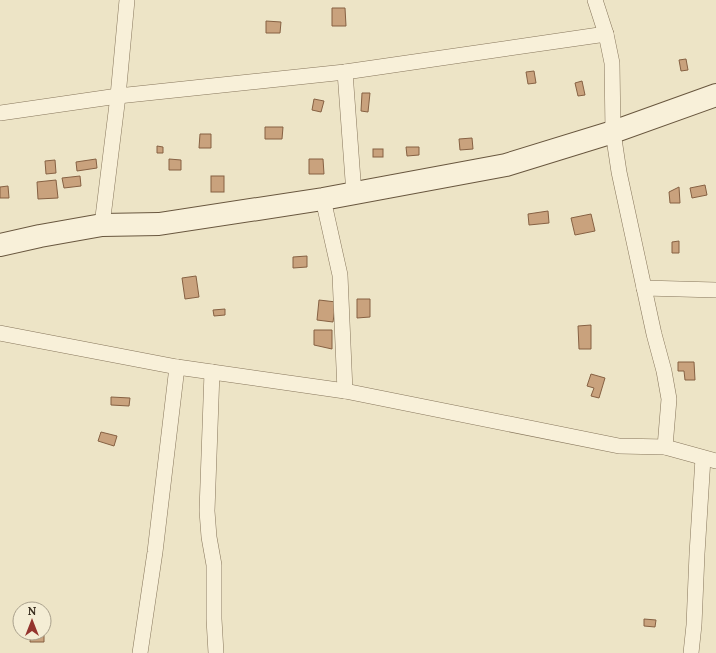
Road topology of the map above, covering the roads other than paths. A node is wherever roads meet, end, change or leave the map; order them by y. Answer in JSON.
{"nodes":[{"id":1,"x":127,"y":0,"type":"edge"},
{"id":2,"x":595,"y":0,"type":"edge"},
{"id":3,"x":606,"y":34,"type":"junction"},
{"id":4,"x":345,"y":72,"type":"junction"},
{"id":5,"x":716,"y":95,"type":"edge"},
{"id":6,"x":118,"y":96,"type":"junction"},
{"id":7,"x":0,"y":113,"type":"edge"},
{"id":8,"x":613,"y":132,"type":"junction"},
{"id":9,"x":354,"y":194,"type":"junction"},
{"id":10,"x":323,"y":199,"type":"junction"},
{"id":11,"x":102,"y":225,"type":"junction"},
{"id":12,"x":0,"y":245,"type":"edge"},
{"id":13,"x":644,"y":288,"type":"junction"},
{"id":14,"x":716,"y":290,"type":"edge"},
{"id":15,"x":0,"y":333,"type":"edge"},
{"id":16,"x":177,"y":367,"type":"junction"},
{"id":17,"x":212,"y":372,"type":"junction"},
{"id":18,"x":345,"y":391,"type":"junction"},
{"id":19,"x":665,"y":447,"type":"junction"},
{"id":20,"x":709,"y":459,"type":"edge"},
{"id":21,"x":140,"y":653,"type":"edge"},
{"id":22,"x":216,"y":653,"type":"edge"},
{"id":23,"x":691,"y":653,"type":"edge"}],
"edges":[{"from":1,"to":6,"type":"street"},
{"from":2,"to":3,"type":"street"},
{"from":3,"to":4,"type":"street"},
{"from":3,"to":8,"type":"street"},
{"from":4,"to":6,"type":"street"},
{"from":4,"to":9,"type":"street"},
{"from":5,"to":8,"type":"street"},
{"from":6,"to":7,"type":"street"},
{"from":6,"to":11,"type":"street"},
{"from":8,"to":9,"type":"street"},
{"from":8,"to":13,"type":"street"},
{"from":9,"to":10,"type":"street"},
{"from":10,"to":11,"type":"street"},
{"from":10,"to":18,"type":"street"},
{"from":11,"to":12,"type":"street"},
{"from":13,"to":14,"type":"street"},
{"from":13,"to":19,"type":"street"},
{"from":15,"to":16,"type":"street"},
{"from":16,"to":17,"type":"street"},
{"from":16,"to":21,"type":"street"},
{"from":17,"to":18,"type":"street"},
{"from":17,"to":22,"type":"street"},
{"from":18,"to":19,"type":"street"},
{"from":19,"to":20,"type":"street"},
{"from":20,"to":23,"type":"street"}]}
